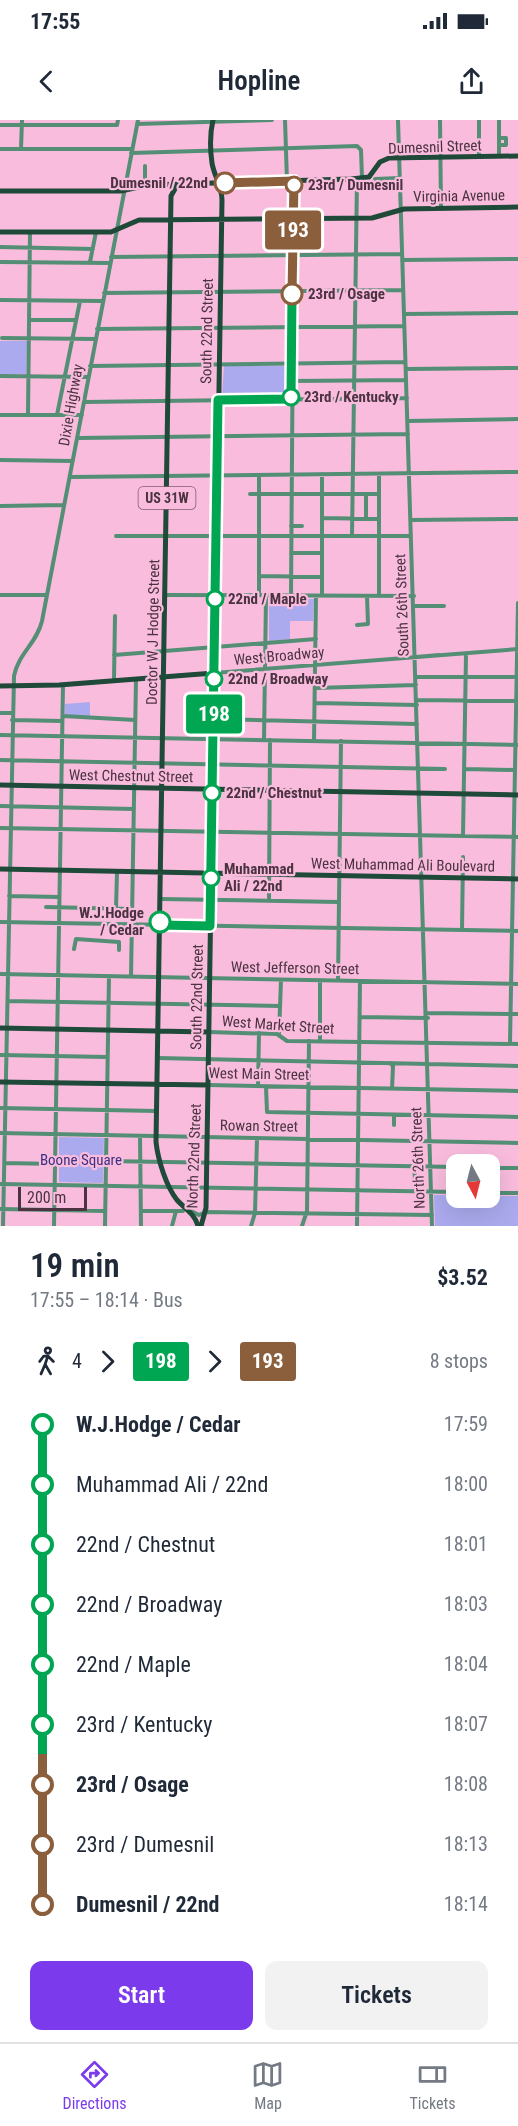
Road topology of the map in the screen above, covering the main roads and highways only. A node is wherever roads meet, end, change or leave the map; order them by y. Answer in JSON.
{"nodes":[{"id":1,"x":213,"y":121,"type":"edge"},
{"id":2,"x":518,"y":156,"type":"edge"},
{"id":3,"x":212,"y":165,"type":"junction"},
{"id":4,"x":375,"y":178,"type":"road end"},
{"id":5,"x":360,"y":179,"type":"junction"},
{"id":6,"x":220,"y":183,"type":"junction"},
{"id":7,"x":181,"y":184,"type":"junction"},
{"id":8,"x":204,"y":184,"type":"junction"},
{"id":9,"x":0,"y":191,"type":"edge"},
{"id":10,"x":518,"y":207,"type":"edge"},
{"id":11,"x":221,"y":219,"type":"junction"},
{"id":12,"x":171,"y":220,"type":"junction"},
{"id":13,"x":0,"y":232,"type":"edge"},
{"id":14,"x":214,"y":673,"type":"junction"},
{"id":15,"x":164,"y":677,"type":"junction"},
{"id":16,"x":0,"y":686,"type":"edge"},
{"id":17,"x":0,"y":785,"type":"edge"},
{"id":18,"x":162,"y":789,"type":"junction"},
{"id":19,"x":212,"y":789,"type":"junction"},
{"id":20,"x":516,"y":795,"type":"edge"},
{"id":21,"x":0,"y":869,"type":"edge"},
{"id":22,"x":161,"y":873,"type":"junction"},
{"id":23,"x":211,"y":873,"type":"junction"},
{"id":24,"x":516,"y":879,"type":"edge"},
{"id":25,"x":0,"y":1028,"type":"edge"},
{"id":26,"x":158,"y":1031,"type":"junction"},
{"id":27,"x":208,"y":1032,"type":"junction"},
{"id":28,"x":3,"y":1082,"type":"edge"},
{"id":29,"x":158,"y":1085,"type":"junction"},
{"id":30,"x":208,"y":1085,"type":"junction"},
{"id":31,"x":200,"y":1226,"type":"edge"}],
"edges":[{"from":1,"to":3,"type":"main road","name":"South 22nd Street","number":"US 31W"},
{"from":2,"to":5,"type":"main road","name":"Dumesnil Street"},
{"from":3,"to":6,"type":"main road","name":"South 22nd Street","number":"US 31W"},
{"from":3,"to":8,"type":"main road","number":"US 31W"},
{"from":4,"to":5,"type":"main road","name":"Dumesnil Street"},
{"from":5,"to":6,"type":"main road","name":"Dumesnil Street"},
{"from":6,"to":8,"type":"main road","name":"Dumesnil Street"},
{"from":6,"to":11,"type":"main road","name":"South 22nd Street","number":"US 31W"},
{"from":7,"to":8,"type":"main road","name":"Dumesnil Street"},
{"from":7,"to":9,"type":"main road","name":"Dumesnil Street"},
{"from":7,"to":12,"type":"main road","name":"Doctor W J Hodge Street","number":"US 31W"},
{"from":10,"to":11,"type":"main road","name":"Virginia Avenue"},
{"from":11,"to":12,"type":"main road","name":"Virginia Avenue"},
{"from":11,"to":14,"type":"main road","name":"South 22nd Street","number":"US 31W"},
{"from":12,"to":13,"type":"main road","name":"Virginia Avenue"},
{"from":12,"to":15,"type":"main road","name":"Doctor W J Hodge Street","number":"US 31W"},
{"from":14,"to":15,"type":"main road","name":"West Broadway"},
{"from":14,"to":19,"type":"main road","name":"South 22nd Street","number":"US 31W"},
{"from":15,"to":16,"type":"main road","name":"West Broadway"},
{"from":15,"to":18,"type":"main road","name":"Doctor W J Hodge Street","number":"US 31W"},
{"from":17,"to":18,"type":"main road","name":"West Chestnut Street"},
{"from":18,"to":19,"type":"main road","name":"West Chestnut Street"},
{"from":18,"to":22,"type":"main road","name":"Doctor W J Hodge Street","number":"US 31W"},
{"from":19,"to":20,"type":"main road","name":"West Chestnut Street"},
{"from":19,"to":23,"type":"main road","name":"South 22nd Street","number":"US 31W"},
{"from":21,"to":22,"type":"main road","name":"West Muhammad Ali Boulevard"},
{"from":22,"to":23,"type":"main road","name":"West Muhammad Ali Boulevard"},
{"from":22,"to":26,"type":"main road","name":"Doctor W J Hodge Street","number":"US 31W"},
{"from":23,"to":24,"type":"main road","name":"West Muhammad Ali Boulevard"},
{"from":23,"to":27,"type":"main road","name":"South 22nd Street","number":"US 31W"},
{"from":25,"to":26,"type":"main road","name":"West Market Street"},
{"from":26,"to":27,"type":"main road","name":"West Market Street"},
{"from":26,"to":29,"type":"main road","name":"Doctor W J Hodge Street"},
{"from":27,"to":30,"type":"main road","name":"South 22nd Street","number":"US 31W"},
{"from":28,"to":29,"type":"main road","name":"West Main Street"},
{"from":29,"to":30,"type":"main road","name":"West Main Street"},
{"from":29,"to":31,"type":"main road","name":"Doctor W J Hodge Street"},
{"from":30,"to":31,"type":"main road","name":"North 22nd Street"}]}
